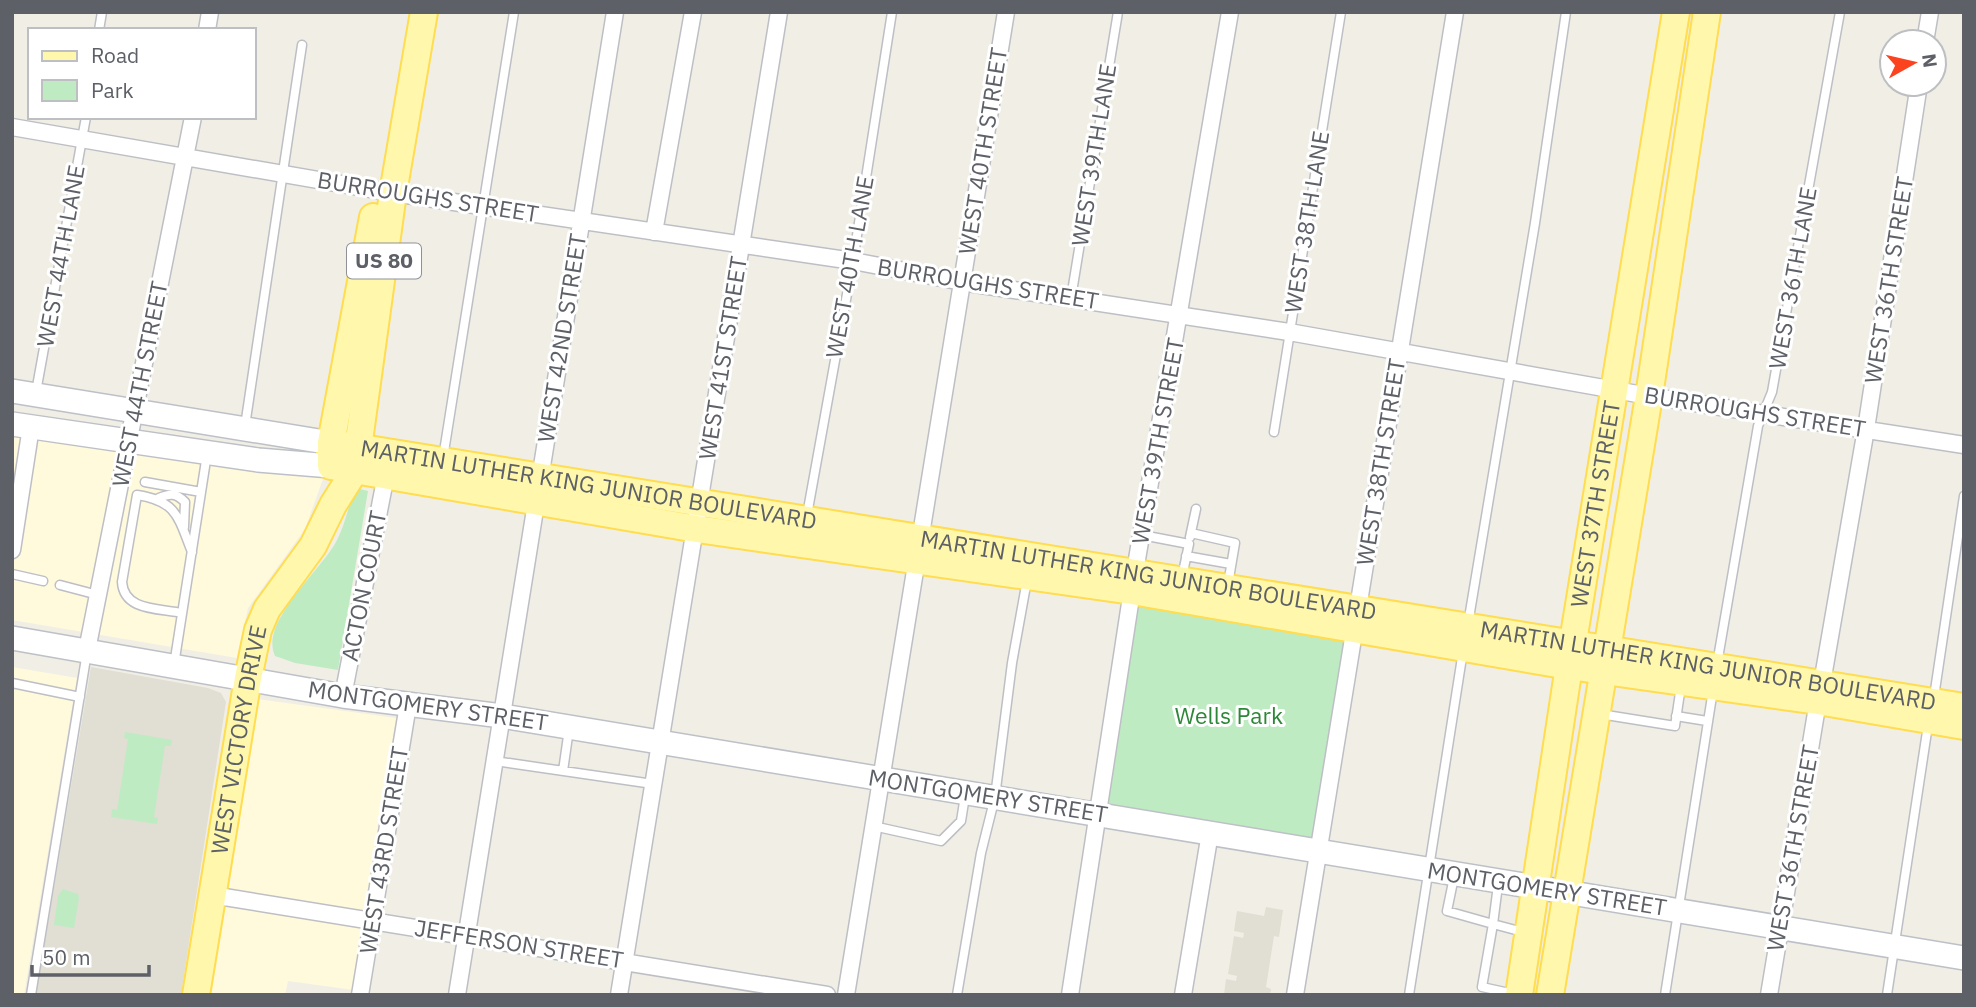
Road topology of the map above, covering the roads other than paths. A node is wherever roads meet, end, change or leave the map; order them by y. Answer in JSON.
{"nodes":[{"id":1,"x":408,"y":12,"type":"edge"},
{"id":2,"x":424,"y":12,"type":"edge"},
{"id":3,"x":514,"y":12,"type":"edge"},
{"id":4,"x":615,"y":12,"type":"edge"},
{"id":5,"x":693,"y":12,"type":"edge"},
{"id":6,"x":779,"y":12,"type":"edge"},
{"id":7,"x":892,"y":12,"type":"edge"},
{"id":8,"x":1006,"y":12,"type":"edge"},
{"id":9,"x":1118,"y":12,"type":"edge"},
{"id":10,"x":1230,"y":12,"type":"edge"},
{"id":11,"x":1341,"y":12,"type":"edge"},
{"id":12,"x":1455,"y":12,"type":"edge"},
{"id":13,"x":1566,"y":12,"type":"edge"},
{"id":14,"x":1676,"y":12,"type":"edge"},
{"id":15,"x":1706,"y":12,"type":"edge"},
{"id":16,"x":1840,"y":12,"type":"edge"},
{"id":17,"x":302,"y":45,"type":"dead end"},
{"id":18,"x":1917,"y":98,"type":"edge"},
{"id":19,"x":86,"y":119,"type":"edge"},
{"id":20,"x":193,"y":119,"type":"edge"},
{"id":21,"x":12,"y":127,"type":"edge"},
{"id":22,"x":82,"y":140,"type":"junction"},
{"id":23,"x":186,"y":156,"type":"junction"},
{"id":24,"x":284,"y":173,"type":"junction"},
{"id":25,"x":386,"y":191,"type":"junction"},
{"id":26,"x":483,"y":206,"type":"junction"},
{"id":27,"x":580,"y":220,"type":"junction"},
{"id":28,"x":654,"y":232,"type":"junction"},
{"id":29,"x":741,"y":246,"type":"junction"},
{"id":30,"x":852,"y":261,"type":"junction"},
{"id":31,"x":962,"y":282,"type":"junction"},
{"id":32,"x":1071,"y":298,"type":"junction"},
{"id":33,"x":1181,"y":315,"type":"junction"},
{"id":34,"x":1289,"y":332,"type":"junction"},
{"id":35,"x":1400,"y":351,"type":"junction"},
{"id":36,"x":1510,"y":370,"type":"junction"},
{"id":37,"x":1615,"y":389,"type":"junction"},
{"id":38,"x":12,"y":391,"type":"edge"},
{"id":39,"x":36,"y":395,"type":"junction"},
{"id":40,"x":1649,"y":396,"type":"junction"},
{"id":41,"x":1764,"y":411,"type":"junction"},
{"id":42,"x":134,"y":413,"type":"junction"},
{"id":43,"x":22,"y":426,"type":"edge"},
{"id":44,"x":245,"y":429,"type":"junction"},
{"id":45,"x":1866,"y":429,"type":"junction"},
{"id":46,"x":1274,"y":432,"type":"dead end"},
{"id":47,"x":129,"y":442,"type":"junction"},
{"id":48,"x":1964,"y":445,"type":"edge"},
{"id":49,"x":207,"y":453,"type":"junction"},
{"id":50,"x":344,"y":457,"type":"junction"},
{"id":51,"x":442,"y":461,"type":"junction"},
{"id":52,"x":386,"y":475,"type":"junction"},
{"id":53,"x":145,"y":482,"type":"dead end"},
{"id":54,"x":539,"y":490,"type":"junction"},
{"id":55,"x":201,"y":492,"type":"junction"},
{"id":56,"x":1964,"y":496,"type":"edge"},
{"id":57,"x":159,"y":498,"type":"junction"},
{"id":58,"x":1196,"y":509,"type":"dead end"},
{"id":59,"x":698,"y":516,"type":"junction"},
{"id":60,"x":806,"y":521,"type":"junction"},
{"id":61,"x":183,"y":530,"type":"junction"},
{"id":62,"x":1191,"y":533,"type":"junction"},
{"id":63,"x":1142,"y":535,"type":"junction"},
{"id":64,"x":1189,"y":544,"type":"junction"},
{"id":65,"x":12,"y":550,"type":"edge"},
{"id":66,"x":919,"y":550,"type":"junction"},
{"id":67,"x":192,"y":552,"type":"junction"},
{"id":68,"x":1183,"y":568,"type":"junction"},
{"id":69,"x":12,"y":574,"type":"edge"},
{"id":70,"x":1229,"y":576,"type":"junction"},
{"id":71,"x":1027,"y":577,"type":"junction"},
{"id":72,"x":43,"y":581,"type":"dead end"},
{"id":73,"x":1134,"y":581,"type":"junction"},
{"id":74,"x":60,"y":585,"type":"dead end"},
{"id":75,"x":98,"y":596,"type":"junction"},
{"id":76,"x":183,"y":613,"type":"junction"},
{"id":77,"x":1354,"y":620,"type":"junction"},
{"id":78,"x":12,"y":638,"type":"edge"},
{"id":79,"x":1465,"y":639,"type":"junction"},
{"id":80,"x":87,"y":650,"type":"junction"},
{"id":81,"x":1571,"y":656,"type":"junction"},
{"id":82,"x":1605,"y":661,"type":"junction"},
{"id":83,"x":174,"y":665,"type":"junction"},
{"id":84,"x":1715,"y":677,"type":"junction"},
{"id":85,"x":247,"y":678,"type":"junction"},
{"id":86,"x":1682,"y":682,"type":"junction"},
{"id":87,"x":12,"y":683,"type":"edge"},
{"id":88,"x":1820,"y":692,"type":"junction"},
{"id":89,"x":343,"y":696,"type":"junction"},
{"id":90,"x":79,"y":697,"type":"junction"},
{"id":91,"x":408,"y":705,"type":"junction"},
{"id":92,"x":1964,"y":707,"type":"edge"},
{"id":93,"x":1931,"y":710,"type":"junction"},
{"id":94,"x":1597,"y":714,"type":"junction"},
{"id":95,"x":502,"y":716,"type":"junction"},
{"id":96,"x":1676,"y":716,"type":"junction"},
{"id":97,"x":1707,"y":722,"type":"junction"},
{"id":98,"x":1964,"y":726,"type":"edge"},
{"id":99,"x":569,"y":727,"type":"junction"},
{"id":100,"x":661,"y":742,"type":"junction"},
{"id":101,"x":495,"y":761,"type":"junction"},
{"id":102,"x":563,"y":771,"type":"junction"},
{"id":103,"x":881,"y":778,"type":"junction"},
{"id":104,"x":653,"y":784,"type":"junction"},
{"id":105,"x":965,"y":793,"type":"junction"},
{"id":106,"x":995,"y":797,"type":"junction"},
{"id":107,"x":1099,"y":814,"type":"junction"},
{"id":108,"x":873,"y":827,"type":"junction"},
{"id":109,"x":1210,"y":833,"type":"junction"},
{"id":110,"x":1318,"y":851,"type":"junction"},
{"id":111,"x":1427,"y":869,"type":"junction"},
{"id":112,"x":1455,"y":874,"type":"junction"},
{"id":113,"x":1498,"y":882,"type":"junction"},
{"id":114,"x":1537,"y":889,"type":"junction"},
{"id":115,"x":1565,"y":893,"type":"junction"},
{"id":116,"x":212,"y":895,"type":"junction"},
{"id":117,"x":1678,"y":911,"type":"junction"},
{"id":118,"x":371,"y":919,"type":"junction"},
{"id":119,"x":1493,"y":924,"type":"junction"},
{"id":120,"x":1780,"y":926,"type":"junction"},
{"id":121,"x":1529,"y":934,"type":"junction"},
{"id":122,"x":467,"y":935,"type":"junction"},
{"id":123,"x":1894,"y":946,"type":"junction"},
{"id":124,"x":1964,"y":958,"type":"edge"},
{"id":125,"x":625,"y":961,"type":"junction"},
{"id":126,"x":31,"y":995,"type":"edge"},
{"id":127,"x":196,"y":995,"type":"edge"},
{"id":128,"x":360,"y":995,"type":"edge"},
{"id":129,"x":457,"y":995,"type":"edge"},
{"id":130,"x":619,"y":995,"type":"edge"},
{"id":131,"x":827,"y":995,"type":"edge"},
{"id":132,"x":846,"y":995,"type":"edge"},
{"id":133,"x":957,"y":995,"type":"edge"},
{"id":134,"x":1070,"y":995,"type":"edge"},
{"id":135,"x":1183,"y":995,"type":"edge"},
{"id":136,"x":1295,"y":995,"type":"edge"},
{"id":137,"x":1409,"y":995,"type":"edge"},
{"id":138,"x":1518,"y":995,"type":"edge"},
{"id":139,"x":1550,"y":995,"type":"edge"},
{"id":140,"x":1665,"y":995,"type":"edge"},
{"id":141,"x":1769,"y":995,"type":"edge"},
{"id":142,"x":1886,"y":995,"type":"edge"}],
"edges":[{"from":1,"to":25,"type":"main road","name":"WEST VICTORY DRIVE","number":"US 80"},
{"from":2,"to":25,"type":"main road","name":"WEST VICTORY DRIVE","number":"US 80"},
{"from":3,"to":26,"type":"lane"},
{"from":4,"to":27,"type":"street","name":"WEST 42ND STREET"},
{"from":5,"to":28,"type":"street"},
{"from":6,"to":29,"type":"street","name":"WEST 41ST STREET"},
{"from":7,"to":30,"type":"lane","name":"WEST 40TH LANE"},
{"from":8,"to":31,"type":"street","name":"WEST 40TH STREET"},
{"from":9,"to":32,"type":"lane","name":"WEST 39TH LANE"},
{"from":10,"to":33,"type":"street","name":"WEST 39TH STREET"},
{"from":11,"to":34,"type":"lane","name":"WEST 38TH LANE"},
{"from":12,"to":35,"type":"street","name":"WEST 38TH STREET"},
{"from":13,"to":36,"type":"lane"},
{"from":14,"to":37,"type":"main road","name":"WEST 37TH STREET"},
{"from":15,"to":40,"type":"main road","name":"WEST 37TH STREET"},
{"from":16,"to":41,"type":"lane","name":"WEST 36TH LANE"},
{"from":17,"to":24,"type":"lane"},
{"from":18,"to":45,"type":"street","name":"WEST 36TH STREET"},
{"from":19,"to":22,"type":"lane","name":"WEST 44TH LANE"},
{"from":20,"to":23,"type":"street","name":"WEST 44TH STREET"},
{"from":21,"to":22,"type":"street","name":"BURROUGHS STREET"},
{"from":22,"to":23,"type":"street","name":"BURROUGHS STREET"},
{"from":22,"to":39,"type":"lane","name":"WEST 44TH LANE"},
{"from":23,"to":24,"type":"street","name":"BURROUGHS STREET"},
{"from":23,"to":42,"type":"street","name":"WEST 44TH STREET"},
{"from":24,"to":25,"type":"street","name":"BURROUGHS STREET"},
{"from":24,"to":44,"type":"lane"},
{"from":25,"to":26,"type":"street","name":"BURROUGHS STREET"},
{"from":25,"to":50,"type":"main road","name":"WEST VICTORY DRIVE","number":"US 80"},
{"from":26,"to":27,"type":"street","name":"BURROUGHS STREET"},
{"from":26,"to":51,"type":"lane"},
{"from":27,"to":28,"type":"street","name":"BURROUGHS STREET"},
{"from":27,"to":54,"type":"street","name":"WEST 42ND STREET"},
{"from":28,"to":29,"type":"street","name":"BURROUGHS STREET"},
{"from":29,"to":30,"type":"street","name":"BURROUGHS STREET"},
{"from":29,"to":59,"type":"street","name":"WEST 41ST STREET"},
{"from":30,"to":31,"type":"street","name":"BURROUGHS STREET"},
{"from":30,"to":60,"type":"lane","name":"WEST 40TH LANE"},
{"from":31,"to":32,"type":"street","name":"BURROUGHS STREET"},
{"from":31,"to":66,"type":"street","name":"WEST 40TH STREET"},
{"from":32,"to":33,"type":"street","name":"BURROUGHS STREET"},
{"from":33,"to":34,"type":"street","name":"BURROUGHS STREET"},
{"from":33,"to":63,"type":"street","name":"WEST 39TH STREET"},
{"from":34,"to":35,"type":"street","name":"BURROUGHS STREET"},
{"from":34,"to":46,"type":"lane","name":"WEST 38TH LANE"},
{"from":35,"to":36,"type":"street","name":"BURROUGHS STREET"},
{"from":35,"to":77,"type":"street","name":"WEST 38TH STREET"},
{"from":36,"to":37,"type":"street","name":"BURROUGHS STREET"},
{"from":36,"to":79,"type":"lane"},
{"from":37,"to":40,"type":"street","name":"BURROUGHS STREET"},
{"from":37,"to":81,"type":"main road","name":"WEST 37TH STREET"},
{"from":38,"to":39,"type":"main road"},
{"from":39,"to":42,"type":"main road"},
{"from":40,"to":41,"type":"street","name":"BURROUGHS STREET"},
{"from":40,"to":82,"type":"main road","name":"WEST 37TH STREET"},
{"from":41,"to":45,"type":"street","name":"BURROUGHS STREET"},
{"from":41,"to":84,"type":"lane","name":"WEST 36TH LANE"},
{"from":42,"to":44,"type":"main road"},
{"from":42,"to":47,"type":"street","name":"WEST 44TH STREET"},
{"from":43,"to":47,"type":"main road"},
{"from":43,"to":65,"type":"street"},
{"from":44,"to":50,"type":"main road"},
{"from":45,"to":48,"type":"street","name":"BURROUGHS STREET"},
{"from":45,"to":88,"type":"street","name":"WEST 36TH STREET"},
{"from":47,"to":49,"type":"main road"},
{"from":47,"to":75,"type":"street","name":"WEST 44TH STREET"},
{"from":49,"to":50,"type":"main road"},
{"from":49,"to":55,"type":"lane"},
{"from":50,"to":51,"type":"main road","name":"MARTIN LUTHER KING JUNIOR BOULEVARD"},
{"from":50,"to":52,"type":"main road","name":"MARTIN LUTHER KING JUNIOR BOULEVARD"},
{"from":50,"to":85,"type":"main road","name":"WEST VICTORY DRIVE","number":"US 80"},
{"from":51,"to":54,"type":"main road","name":"MARTIN LUTHER KING JUNIOR BOULEVARD"},
{"from":52,"to":54,"type":"main road","name":"MARTIN LUTHER KING JUNIOR BOULEVARD"},
{"from":52,"to":89,"type":"street","name":"ACTON COURT"},
{"from":53,"to":55,"type":"lane"},
{"from":54,"to":59,"type":"main road","name":"MARTIN LUTHER KING JUNIOR BOULEVARD"},
{"from":54,"to":95,"type":"street","name":"WEST 42ND STREET"},
{"from":55,"to":67,"type":"lane"},
{"from":56,"to":93,"type":"lane"},
{"from":57,"to":61,"type":"lane"},
{"from":57,"to":61,"type":"lane"},
{"from":57,"to":76,"type":"lane"},
{"from":58,"to":62,"type":"lane"},
{"from":59,"to":60,"type":"main road","name":"MARTIN LUTHER KING JUNIOR BOULEVARD"},
{"from":59,"to":66,"type":"main road","name":"MARTIN LUTHER KING JUNIOR BOULEVARD"},
{"from":59,"to":100,"type":"street","name":"WEST 41ST STREET"},
{"from":60,"to":66,"type":"main road","name":"MARTIN LUTHER KING JUNIOR BOULEVARD"},
{"from":61,"to":67,"type":"lane"},
{"from":62,"to":64,"type":"lane"},
{"from":62,"to":70,"type":"lane"},
{"from":63,"to":64,"type":"lane"},
{"from":63,"to":73,"type":"street","name":"WEST 39TH STREET"},
{"from":64,"to":68,"type":"lane"},
{"from":66,"to":71,"type":"main road","name":"MARTIN LUTHER KING JUNIOR BOULEVARD"},
{"from":66,"to":73,"type":"main road","name":"MARTIN LUTHER KING JUNIOR BOULEVARD"},
{"from":66,"to":103,"type":"street","name":"WEST 40TH STREET"},
{"from":67,"to":76,"type":"lane"},
{"from":68,"to":70,"type":"main road","name":"MARTIN LUTHER KING JUNIOR BOULEVARD"},
{"from":68,"to":73,"type":"main road","name":"MARTIN LUTHER KING JUNIOR BOULEVARD"},
{"from":69,"to":72,"type":"lane"},
{"from":70,"to":77,"type":"main road","name":"MARTIN LUTHER KING JUNIOR BOULEVARD"},
{"from":71,"to":73,"type":"main road","name":"MARTIN LUTHER KING JUNIOR BOULEVARD"},
{"from":71,"to":106,"type":"lane"},
{"from":73,"to":77,"type":"main road","name":"MARTIN LUTHER KING JUNIOR BOULEVARD"},
{"from":73,"to":107,"type":"street","name":"WEST 39TH STREET"},
{"from":74,"to":75,"type":"lane"},
{"from":75,"to":80,"type":"street","name":"WEST 44TH STREET"},
{"from":76,"to":83,"type":"lane"},
{"from":77,"to":79,"type":"main road","name":"MARTIN LUTHER KING JUNIOR BOULEVARD"},
{"from":77,"to":110,"type":"street","name":"WEST 38TH STREET"},
{"from":78,"to":80,"type":"main road","name":"MONTGOMERY STREET"},
{"from":79,"to":81,"type":"main road","name":"MARTIN LUTHER KING JUNIOR BOULEVARD"},
{"from":79,"to":111,"type":"lane"},
{"from":80,"to":83,"type":"main road","name":"MONTGOMERY STREET"},
{"from":80,"to":90,"type":"lane"},
{"from":81,"to":82,"type":"main road","name":"MARTIN LUTHER KING JUNIOR BOULEVARD"},
{"from":81,"to":114,"type":"main road","name":"WEST 37TH STREET"},
{"from":82,"to":84,"type":"main road","name":"MARTIN LUTHER KING JUNIOR BOULEVARD"},
{"from":82,"to":86,"type":"main road","name":"MARTIN LUTHER KING JUNIOR BOULEVARD"},
{"from":82,"to":94,"type":"main road","name":"WEST 37TH STREET"},
{"from":83,"to":85,"type":"main road","name":"MONTGOMERY STREET"},
{"from":84,"to":86,"type":"main road","name":"MARTIN LUTHER KING JUNIOR BOULEVARD"},
{"from":84,"to":88,"type":"main road","name":"MARTIN LUTHER KING JUNIOR BOULEVARD"},
{"from":84,"to":97,"type":"lane","name":"WEST 36TH LANE"},
{"from":85,"to":89,"type":"main road","name":"MONTGOMERY STREET"},
{"from":85,"to":116,"type":"main road","name":"WEST VICTORY DRIVE","number":"US 80"},
{"from":86,"to":96,"type":"lane"},
{"from":87,"to":90,"type":"lane"},
{"from":88,"to":93,"type":"main road","name":"MARTIN LUTHER KING JUNIOR BOULEVARD"},
{"from":88,"to":120,"type":"street","name":"WEST 36TH STREET"},
{"from":89,"to":91,"type":"main road","name":"MONTGOMERY STREET"},
{"from":90,"to":126,"type":"lane"},
{"from":91,"to":95,"type":"main road","name":"MONTGOMERY STREET"},
{"from":91,"to":118,"type":"street","name":"WEST 43RD STREET"},
{"from":92,"to":93,"type":"main road","name":"MARTIN LUTHER KING JUNIOR BOULEVARD"},
{"from":93,"to":98,"type":"main road","name":"MARTIN LUTHER KING JUNIOR BOULEVARD"},
{"from":93,"to":123,"type":"lane"},
{"from":94,"to":96,"type":"lane"},
{"from":94,"to":115,"type":"main road","name":"WEST 37TH STREET"},
{"from":95,"to":99,"type":"main road","name":"MONTGOMERY STREET"},
{"from":95,"to":101,"type":"street","name":"WEST 42ND STREET"},
{"from":96,"to":97,"type":"lane"},
{"from":97,"to":117,"type":"lane","name":"WEST 36TH LANE"},
{"from":99,"to":100,"type":"main road","name":"MONTGOMERY STREET"},
{"from":99,"to":102,"type":"lane"},
{"from":100,"to":103,"type":"main road","name":"MONTGOMERY STREET"},
{"from":100,"to":104,"type":"street","name":"WEST 41ST STREET"},
{"from":101,"to":102,"type":"lane"},
{"from":101,"to":122,"type":"street","name":"WEST 42ND STREET"},
{"from":102,"to":104,"type":"lane"},
{"from":103,"to":105,"type":"main road","name":"MONTGOMERY STREET"},
{"from":103,"to":108,"type":"street","name":"WEST 40TH STREET"},
{"from":104,"to":125,"type":"street","name":"WEST 41ST STREET"},
{"from":105,"to":106,"type":"main road","name":"MONTGOMERY STREET"},
{"from":105,"to":108,"type":"lane"},
{"from":106,"to":107,"type":"main road","name":"MONTGOMERY STREET"},
{"from":106,"to":133,"type":"lane"},
{"from":107,"to":109,"type":"main road","name":"MONTGOMERY STREET"},
{"from":107,"to":134,"type":"street","name":"WEST 39TH STREET"},
{"from":108,"to":132,"type":"street","name":"WEST 40TH STREET"},
{"from":109,"to":110,"type":"main road","name":"MONTGOMERY STREET"},
{"from":109,"to":135,"type":"street"},
{"from":110,"to":111,"type":"main road","name":"MONTGOMERY STREET"},
{"from":110,"to":136,"type":"street","name":"WEST 38TH STREET"},
{"from":111,"to":112,"type":"main road","name":"MONTGOMERY STREET"},
{"from":111,"to":137,"type":"lane"},
{"from":112,"to":113,"type":"main road","name":"MONTGOMERY STREET"},
{"from":112,"to":119,"type":"lane"},
{"from":113,"to":114,"type":"main road","name":"MONTGOMERY STREET"},
{"from":113,"to":119,"type":"lane"},
{"from":114,"to":115,"type":"main road","name":"MONTGOMERY STREET"},
{"from":114,"to":121,"type":"main road","name":"WEST 37TH STREET"},
{"from":115,"to":117,"type":"main road","name":"MONTGOMERY STREET"},
{"from":115,"to":139,"type":"main road","name":"WEST 37TH STREET"},
{"from":116,"to":118,"type":"street","name":"JEFFERSON STREET"},
{"from":116,"to":127,"type":"main road","name":"WEST VICTORY DRIVE","number":"US 80"},
{"from":117,"to":120,"type":"main road","name":"MONTGOMERY STREET"},
{"from":117,"to":140,"type":"lane","name":"WEST 36TH LANE"},
{"from":118,"to":122,"type":"street","name":"JEFFERSON STREET"},
{"from":118,"to":128,"type":"street","name":"WEST 43RD STREET"},
{"from":119,"to":121,"type":"lane"},
{"from":119,"to":138,"type":"lane"},
{"from":120,"to":123,"type":"main road","name":"MONTGOMERY STREET"},
{"from":120,"to":141,"type":"street","name":"WEST 36TH STREET"},
{"from":121,"to":138,"type":"main road","name":"WEST 37TH STREET"},
{"from":122,"to":125,"type":"street","name":"JEFFERSON STREET"},
{"from":122,"to":129,"type":"street","name":"WEST 42ND STREET"},
{"from":123,"to":124,"type":"main road","name":"MONTGOMERY STREET"},
{"from":123,"to":142,"type":"lane"},
{"from":125,"to":130,"type":"street","name":"WEST 41ST STREET"},
{"from":125,"to":131,"type":"street","name":"JEFFERSON STREET"}]}
